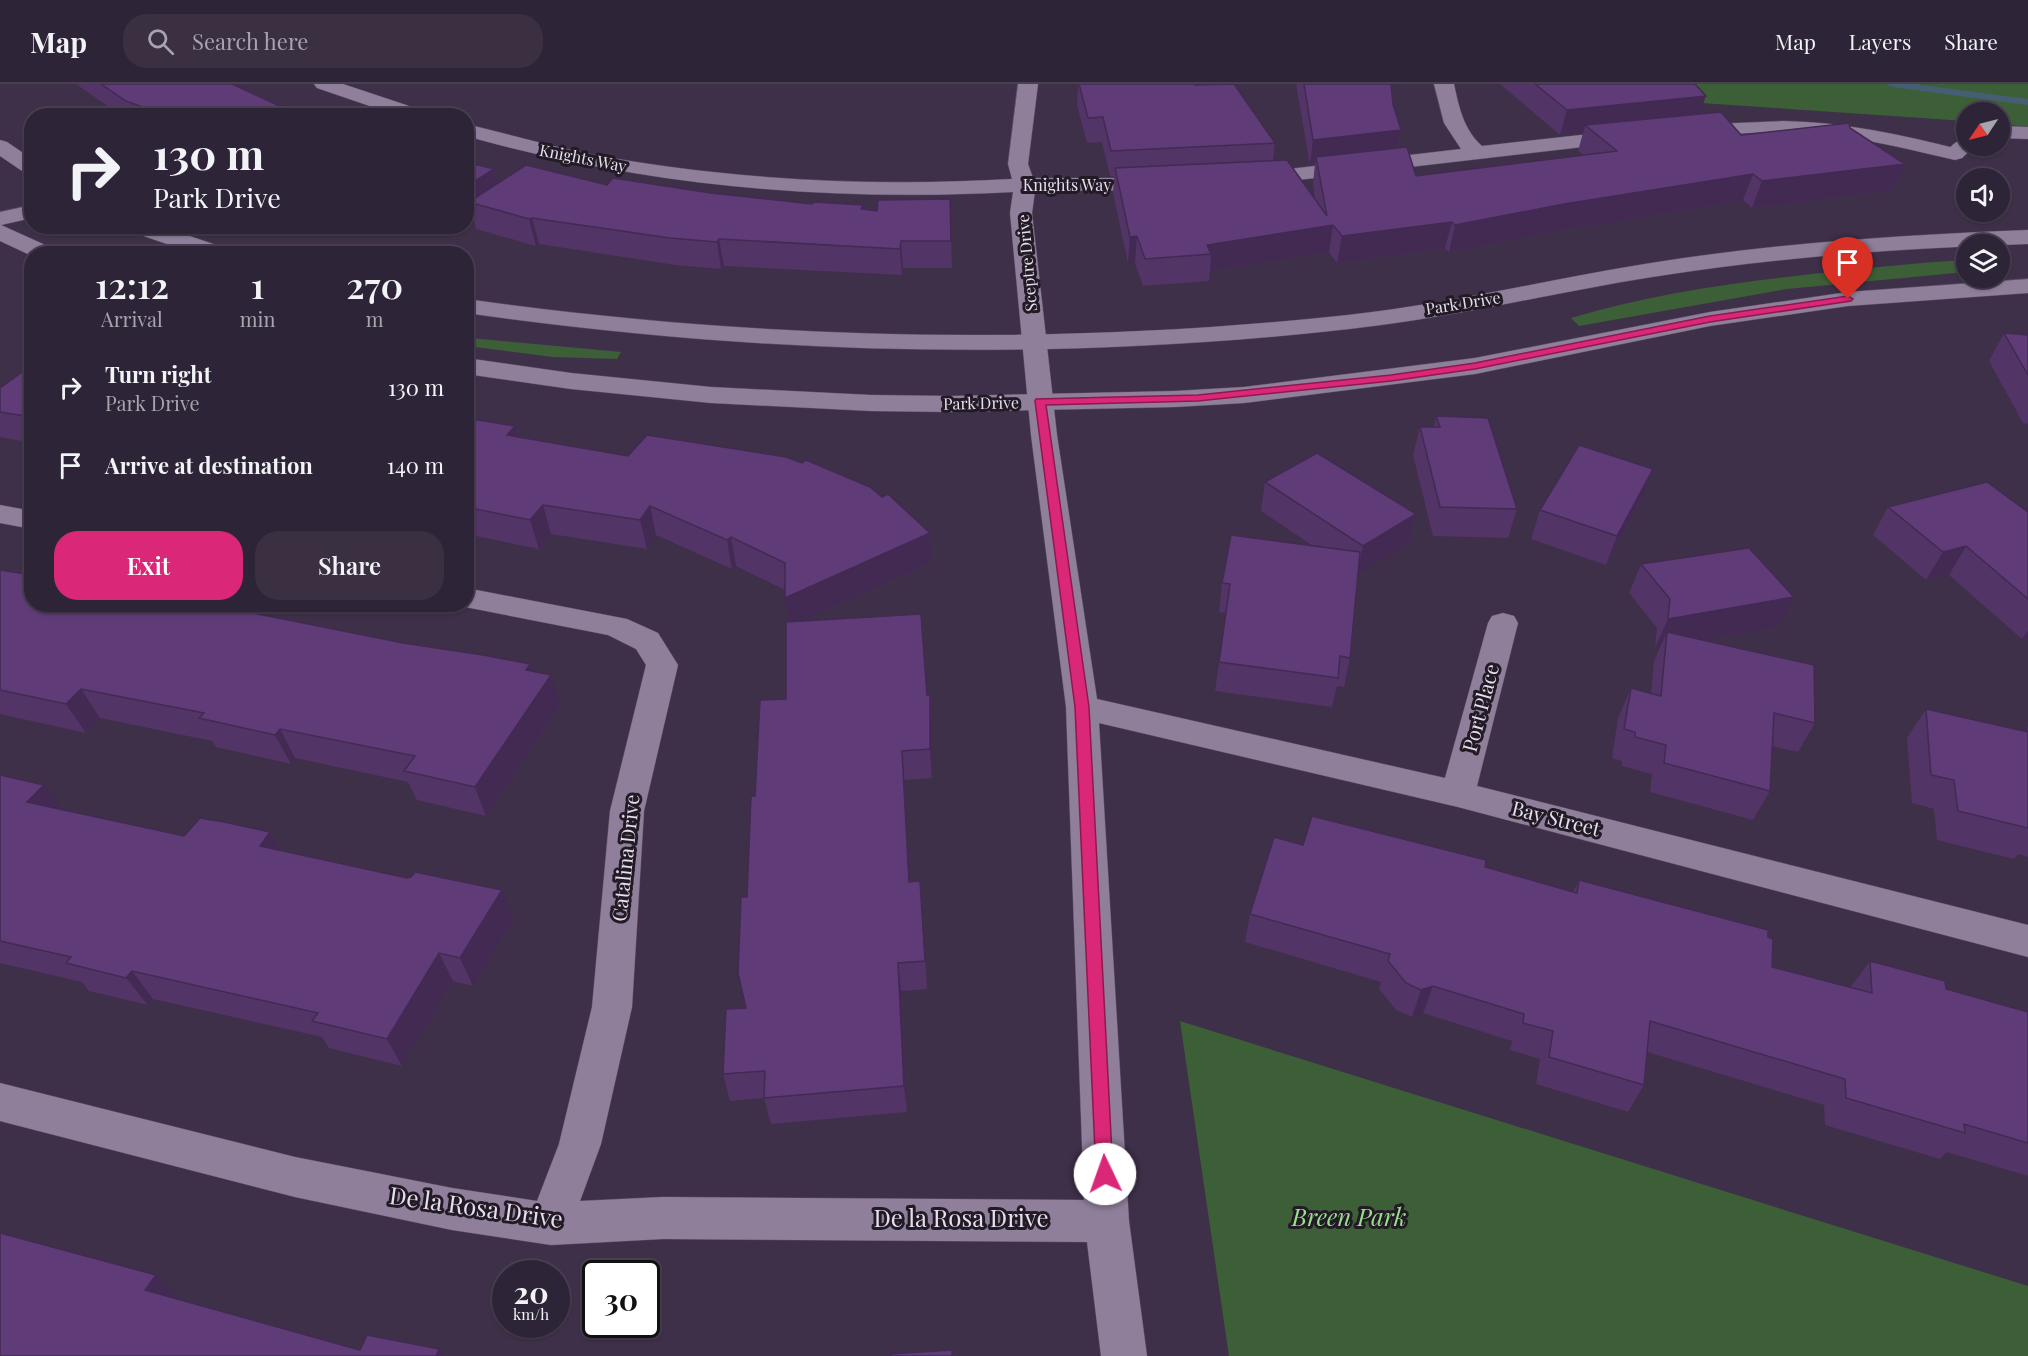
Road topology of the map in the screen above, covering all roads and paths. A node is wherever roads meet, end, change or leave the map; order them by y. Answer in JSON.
{"nodes":[{"id":1,"x":324,"y":84,"type":"edge"},
{"id":2,"x":1028,"y":84,"type":"edge"},
{"id":3,"x":1444,"y":84,"type":"edge"},
{"id":4,"x":396,"y":108,"type":"edge"},
{"id":5,"x":474,"y":132,"type":"edge"},
{"id":6,"x":1673,"y":132,"type":"edge"},
{"id":7,"x":2010,"y":133,"type":"edge"},
{"id":8,"x":1650,"y":134,"type":"edge"},
{"id":9,"x":2028,"y":134,"type":"edge"},
{"id":10,"x":0,"y":146,"type":"edge"},
{"id":11,"x":1956,"y":148,"type":"edge"},
{"id":12,"x":1478,"y":154,"type":"junction"},
{"id":13,"x":24,"y":164,"type":"edge"},
{"id":14,"x":1234,"y":181,"type":"edge"},
{"id":15,"x":1174,"y":183,"type":"edge"},
{"id":16,"x":1025,"y":185,"type":"junction"},
{"id":17,"x":24,"y":217,"type":"edge"},
{"id":18,"x":24,"y":228,"type":"edge"},
{"id":19,"x":3,"y":233,"type":"edge"},
{"id":20,"x":160,"y":234,"type":"edge"},
{"id":21,"x":2028,"y":237,"type":"edge"},
{"id":22,"x":30,"y":246,"type":"edge"},
{"id":23,"x":196,"y":246,"type":"edge"},
{"id":24,"x":2028,"y":286,"type":"edge"},
{"id":25,"x":474,"y":307,"type":"edge"},
{"id":26,"x":1034,"y":344,"type":"junction"},
{"id":27,"x":474,"y":367,"type":"edge"},
{"id":28,"x":1040,"y":401,"type":"junction"},
{"id":29,"x":0,"y":514,"type":"edge"},
{"id":30,"x":24,"y":518,"type":"edge"},
{"id":31,"x":474,"y":599,"type":"edge"},
{"id":32,"x":1503,"y":623,"type":"dead end"},
{"id":33,"x":1082,"y":707,"type":"junction"},
{"id":34,"x":1458,"y":794,"type":"junction"},
{"id":35,"x":2028,"y":941,"type":"edge"},
{"id":36,"x":0,"y":1102,"type":"edge"},
{"id":37,"x":1107,"y":1221,"type":"junction"},
{"id":38,"x":551,"y":1224,"type":"junction"},
{"id":39,"x":1124,"y":1356,"type":"edge"}],
"edges":[{"from":1,"to":4,"type":"street"},
{"from":2,"to":16,"type":"street","name":"Sceptre Drive"},
{"from":3,"to":12,"type":"street"},
{"from":5,"to":16,"type":"street","name":"Knights Way"},
{"from":6,"to":11,"type":"street"},
{"from":7,"to":9,"type":"lane"},
{"from":8,"to":12,"type":"street"},
{"from":10,"to":13,"type":"street"},
{"from":12,"to":14,"type":"street"},
{"from":15,"to":16,"type":"street","name":"Knights Way"},
{"from":16,"to":26,"type":"street","name":"Sceptre Drive"},
{"from":17,"to":19,"type":"street"},
{"from":18,"to":19,"type":"street"},
{"from":19,"to":22,"type":"street"},
{"from":20,"to":23,"type":"street"},
{"from":21,"to":26,"type":"street","name":"Park Drive"},
{"from":24,"to":28,"type":"street","name":"Park Drive"},
{"from":25,"to":26,"type":"street","name":"Park Drive"},
{"from":26,"to":28,"type":"street","name":"Sceptre Drive"},
{"from":27,"to":28,"type":"street","name":"Park Drive"},
{"from":28,"to":33,"type":"street","name":"Sceptre Drive"},
{"from":29,"to":30,"type":"street"},
{"from":31,"to":38,"type":"street","name":"Catalina Drive"},
{"from":32,"to":34,"type":"street","name":"Port Place"},
{"from":33,"to":34,"type":"street","name":"Bay Street"},
{"from":33,"to":37,"type":"street","name":"Sceptre Drive"},
{"from":34,"to":35,"type":"street","name":"Bay Street"},
{"from":36,"to":38,"type":"street","name":"De la Rosa Drive"},
{"from":37,"to":38,"type":"street","name":"De la Rosa Drive"},
{"from":37,"to":39,"type":"street","name":"Sceptre Drive"}]}
